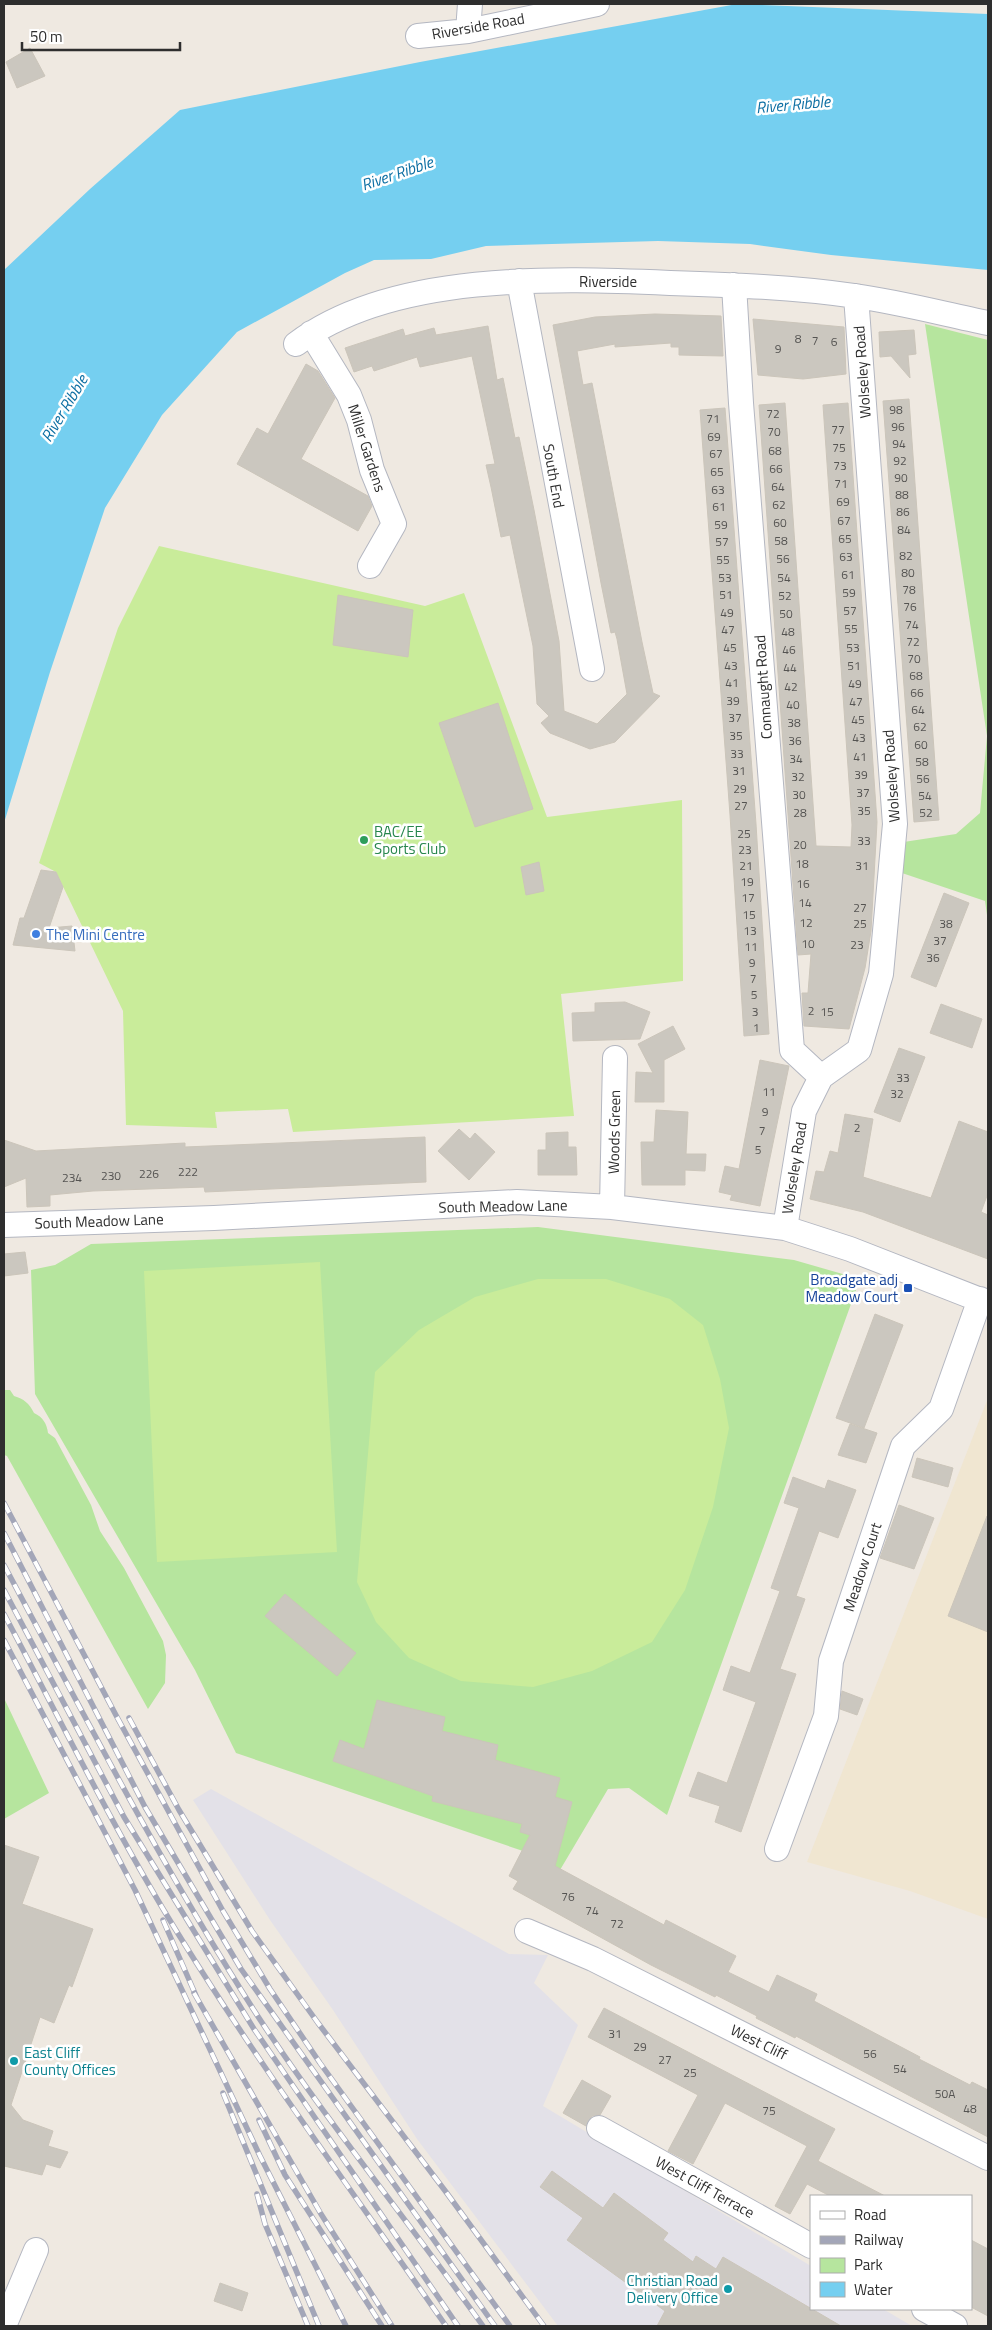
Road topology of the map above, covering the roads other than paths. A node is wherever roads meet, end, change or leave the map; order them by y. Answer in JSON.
{"nodes":[{"id":1,"x":470,"y":4,"type":"edge"},
{"id":2,"x":597,"y":4,"type":"edge"},
{"id":3,"x":468,"y":31,"type":"junction"},
{"id":4,"x":418,"y":36,"type":"dead end"},
{"id":5,"x":519,"y":282,"type":"junction"},
{"id":6,"x":734,"y":285,"type":"junction"},
{"id":7,"x":856,"y":296,"type":"junction"},
{"id":8,"x":988,"y":323,"type":"edge"},
{"id":9,"x":304,"y":339,"type":"joint"},
{"id":10,"x":370,"y":566,"type":"dead end"},
{"id":11,"x":592,"y":669,"type":"dead end"},
{"id":12,"x":615,"y":1058,"type":"dead end"},
{"id":13,"x":821,"y":1077,"type":"junction"},
{"id":14,"x":612,"y":1207,"type":"junction"},
{"id":15,"x":4,"y":1225,"type":"edge"},
{"id":16,"x":785,"y":1228,"type":"junction"},
{"id":17,"x":984,"y":1301,"type":"edge"},
{"id":18,"x":777,"y":1849,"type":"dead end"},
{"id":19,"x":527,"y":1931,"type":"dead end"},
{"id":20,"x":599,"y":2128,"type":"dead end"},
{"id":21,"x":988,"y":2158,"type":"edge"},
{"id":22,"x":810,"y":2245,"type":"edge"},
{"id":23,"x":36,"y":2250,"type":"dead end"},
{"id":24,"x":926,"y":2310,"type":"edge"},
{"id":25,"x":4,"y":2326,"type":"edge"},
{"id":26,"x":955,"y":2326,"type":"edge"}],
"edges":[{"from":1,"to":3,"type":"street"},
{"from":2,"to":3,"type":"street","name":"Riverside Road"},
{"from":3,"to":4,"type":"street","name":"Riverside Road"},
{"from":5,"to":6,"type":"street","name":"Riverside"},
{"from":5,"to":9,"type":"street","name":"Riverside"},
{"from":5,"to":11,"type":"street","name":"South End"},
{"from":6,"to":7,"type":"street","name":"Riverside"},
{"from":6,"to":13,"type":"street","name":"Connaught Road"},
{"from":7,"to":8,"type":"street","name":"Riverside"},
{"from":7,"to":13,"type":"street","name":"Wolseley Road"},
{"from":9,"to":10,"type":"street","name":"Miller Gardens"},
{"from":12,"to":14,"type":"street","name":"Woods Green"},
{"from":13,"to":16,"type":"street","name":"Wolseley Road"},
{"from":14,"to":15,"type":"street","name":"South Meadow Lane"},
{"from":14,"to":16,"type":"street","name":"South Meadow Lane"},
{"from":16,"to":17,"type":"street","name":"South Meadow Lane"},
{"from":17,"to":18,"type":"street","name":"Meadow Court"},
{"from":19,"to":21,"type":"street","name":"West Cliff"},
{"from":20,"to":22,"type":"street","name":"West Cliff Terrace"},
{"from":23,"to":25,"type":"street"},
{"from":24,"to":26,"type":"street"}]}
